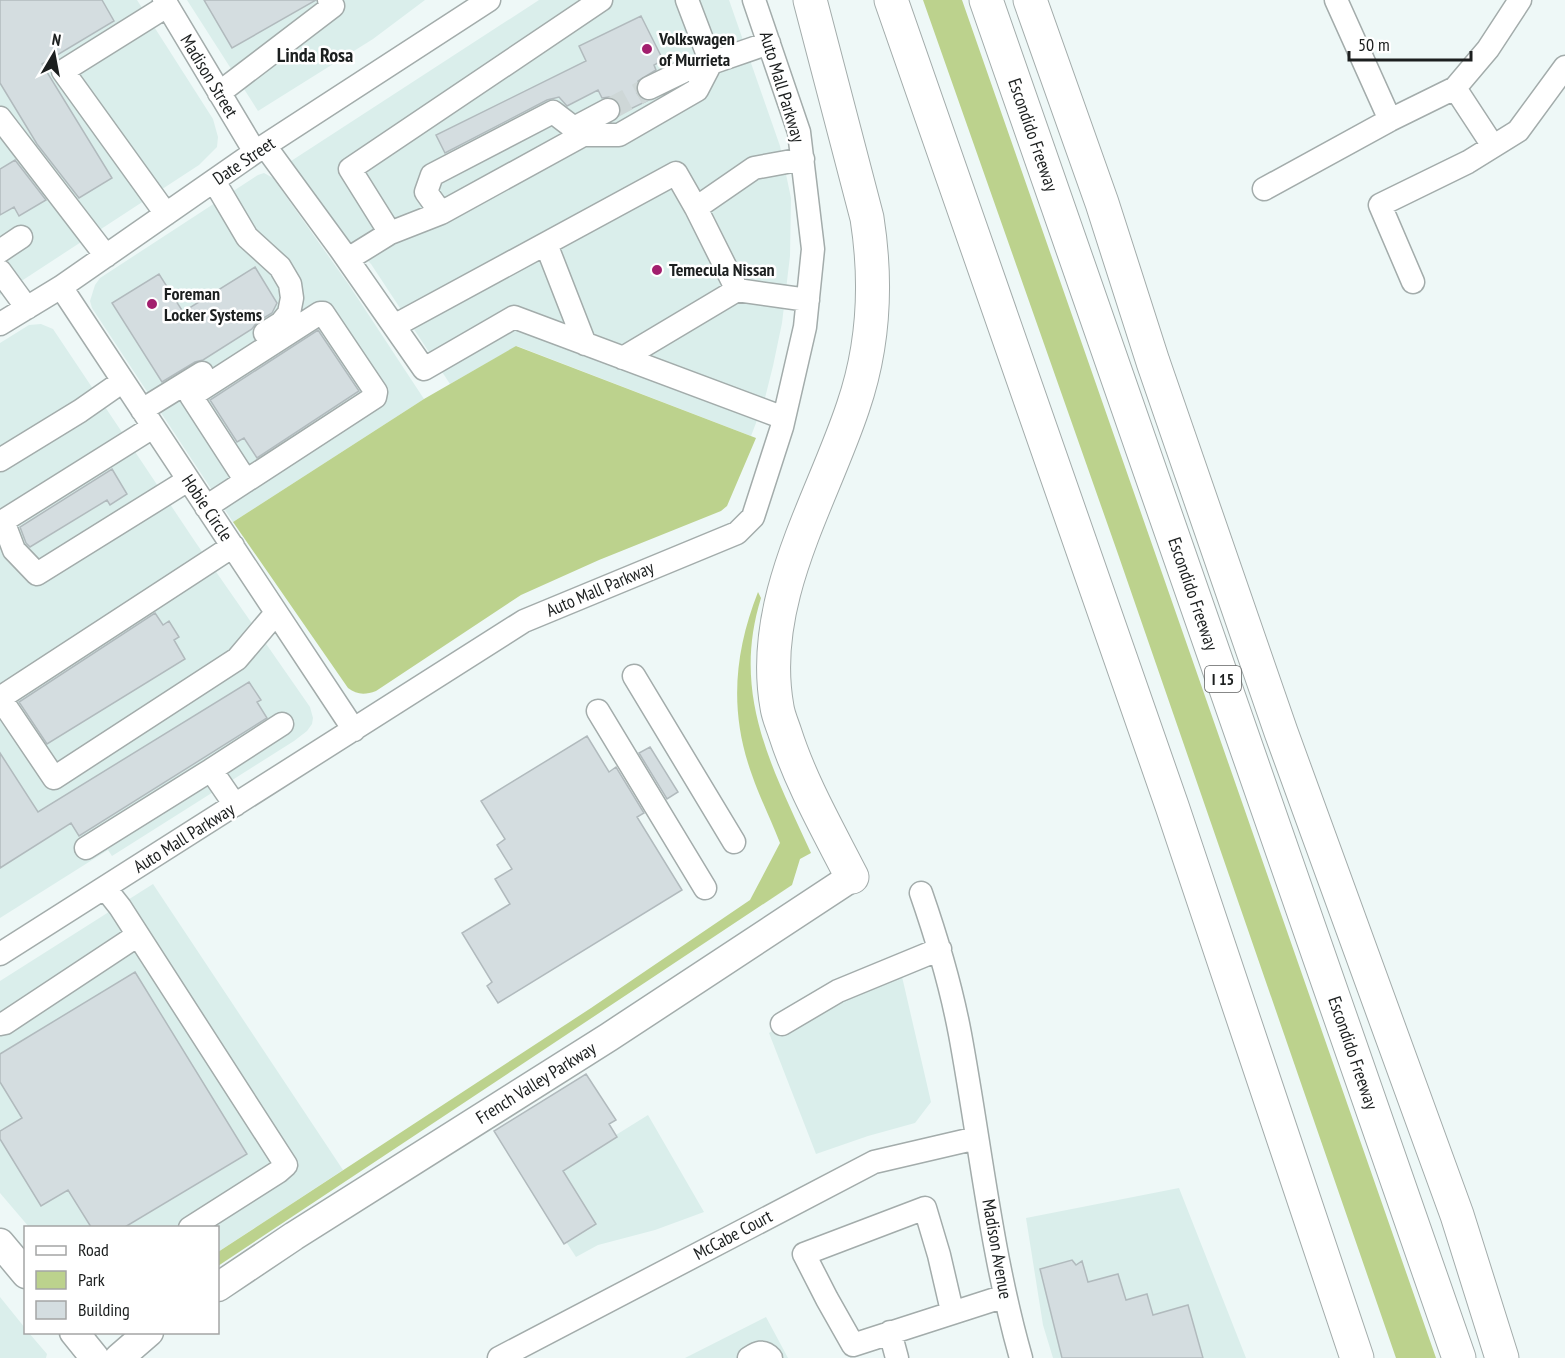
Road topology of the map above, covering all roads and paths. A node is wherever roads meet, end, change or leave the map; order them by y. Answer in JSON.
{"nodes":[{"id":1,"x":329,"y":0,"type":"edge"},
{"id":2,"x":489,"y":0,"type":"edge"},
{"id":3,"x":601,"y":0,"type":"edge"},
{"id":4,"x":687,"y":0,"type":"edge"},
{"id":5,"x":754,"y":0,"type":"edge"},
{"id":6,"x":810,"y":0,"type":"edge"},
{"id":7,"x":891,"y":0,"type":"edge"},
{"id":8,"x":986,"y":0,"type":"edge"},
{"id":9,"x":1030,"y":0,"type":"edge"},
{"id":10,"x":1336,"y":0,"type":"edge"},
{"id":11,"x":1520,"y":0,"type":"edge"},
{"id":12,"x":165,"y":3,"type":"edge"},
{"id":13,"x":769,"y":43,"type":"junction"},
{"id":14,"x":711,"y":63,"type":"junction"},
{"id":15,"x":1565,"y":67,"type":"edge"},
{"id":16,"x":649,"y":88,"type":"tunnel mouth"},
{"id":17,"x":1455,"y":88,"type":"junction"},
{"id":18,"x":219,"y":93,"type":"junction"},
{"id":19,"x":608,"y":110,"type":"tunnel mouth"},
{"id":20,"x":0,"y":118,"type":"edge"},
{"id":21,"x":1390,"y":120,"type":"junction"},
{"id":22,"x":578,"y":131,"type":"junction"},
{"id":23,"x":1493,"y":146,"type":"junction"},
{"id":24,"x":260,"y":149,"type":"junction"},
{"id":25,"x":803,"y":159,"type":"junction"},
{"id":26,"x":214,"y":181,"type":"junction"},
{"id":27,"x":1264,"y":189,"type":"dead end"},
{"id":28,"x":696,"y":208,"type":"junction"},
{"id":29,"x":441,"y":213,"type":"junction"},
{"id":30,"x":166,"y":214,"type":"junction"},
{"id":31,"x":390,"y":233,"type":"junction"},
{"id":32,"x":21,"y":237,"type":"dead end"},
{"id":33,"x":546,"y":244,"type":"junction"},
{"id":34,"x":0,"y":251,"type":"edge"},
{"id":35,"x":106,"y":256,"type":"junction"},
{"id":36,"x":348,"y":260,"type":"junction"},
{"id":37,"x":0,"y":271,"type":"edge"},
{"id":38,"x":1413,"y":282,"type":"dead end"},
{"id":39,"x":61,"y":287,"type":"junction"},
{"id":40,"x":737,"y":290,"type":"junction"},
{"id":41,"x":808,"y":300,"type":"junction"},
{"id":42,"x":27,"y":308,"type":"junction"},
{"id":43,"x":0,"y":324,"type":"edge"},
{"id":44,"x":394,"y":326,"type":"junction"},
{"id":45,"x":585,"y":344,"type":"junction"},
{"id":46,"x":623,"y":358,"type":"junction"},
{"id":47,"x":123,"y":381,"type":"junction"},
{"id":48,"x":185,"y":392,"type":"junction"},
{"id":49,"x":148,"y":418,"type":"junction"},
{"id":50,"x":784,"y":418,"type":"junction"},
{"id":51,"x":0,"y":460,"type":"edge"},
{"id":52,"x":188,"y":480,"type":"junction"},
{"id":53,"x":246,"y":481,"type":"junction"},
{"id":54,"x":206,"y":507,"type":"junction"},
{"id":55,"x":232,"y":546,"type":"junction"},
{"id":56,"x":276,"y":613,"type":"junction"},
{"id":57,"x":634,"y":676,"type":"dead end"},
{"id":58,"x":0,"y":698,"type":"edge"},
{"id":59,"x":598,"y":711,"type":"dead end"},
{"id":60,"x":282,"y":724,"type":"dead end"},
{"id":61,"x":354,"y":730,"type":"junction"},
{"id":62,"x":211,"y":770,"type":"junction"},
{"id":63,"x":235,"y":805,"type":"junction"},
{"id":64,"x":734,"y":842,"type":"dead end"},
{"id":65,"x":86,"y":848,"type":"dead end"},
{"id":66,"x":852,"y":877,"type":"joint"},
{"id":67,"x":105,"y":888,"type":"junction"},
{"id":68,"x":705,"y":888,"type":"dead end"},
{"id":69,"x":921,"y":893,"type":"dead end"},
{"id":70,"x":138,"y":935,"type":"junction"},
{"id":71,"x":940,"y":949,"type":"junction"},
{"id":72,"x":0,"y":954,"type":"edge"},
{"id":73,"x":0,"y":1024,"type":"edge"},
{"id":74,"x":782,"y":1024,"type":"dead end"},
{"id":75,"x":977,"y":1138,"type":"junction"},
{"id":76,"x":192,"y":1226,"type":"edge"},
{"id":77,"x":0,"y":1243,"type":"edge"},
{"id":78,"x":24,"y":1272,"type":"edge"},
{"id":79,"x":219,"y":1286,"type":"edge"},
{"id":80,"x":1005,"y":1296,"type":"junction"},
{"id":81,"x":952,"y":1311,"type":"junction"},
{"id":82,"x":890,"y":1332,"type":"junction"},
{"id":83,"x":76,"y":1334,"type":"edge"},
{"id":84,"x":147,"y":1334,"type":"edge"},
{"id":85,"x":95,"y":1358,"type":"edge"},
{"id":86,"x":119,"y":1358,"type":"edge"},
{"id":87,"x":499,"y":1358,"type":"edge"},
{"id":88,"x":749,"y":1358,"type":"edge"},
{"id":89,"x":771,"y":1358,"type":"edge"},
{"id":90,"x":897,"y":1358,"type":"edge"},
{"id":91,"x":1022,"y":1358,"type":"edge"},
{"id":92,"x":1356,"y":1358,"type":"edge"},
{"id":93,"x":1459,"y":1358,"type":"edge"},
{"id":94,"x":1502,"y":1358,"type":"edge"}],
"edges":[{"from":1,"to":18,"type":"street"},
{"from":2,"to":24,"type":"street","name":"Date Street"},
{"from":3,"to":31,"type":"street"},
{"from":4,"to":14,"type":"street"},
{"from":5,"to":13,"type":"street","name":"Auto Mall Parkway"},
{"from":6,"to":66,"type":"highway"},
{"from":7,"to":92,"type":"highway"},
{"from":8,"to":93,"type":"highway","name":"Escondido Freeway","number":"I 15"},
{"from":9,"to":94,"type":"highway"},
{"from":10,"to":21,"type":"street"},
{"from":11,"to":17,"type":"street"},
{"from":12,"to":18,"type":"street","name":"Madison Street"},
{"from":12,"to":30,"type":"street"},
{"from":13,"to":14,"type":"street"},
{"from":13,"to":25,"type":"street","name":"Auto Mall Parkway"},
{"from":14,"to":16,"type":"street"},
{"from":14,"to":22,"type":"street"},
{"from":15,"to":23,"type":"street"},
{"from":17,"to":21,"type":"street"},
{"from":17,"to":23,"type":"street"},
{"from":18,"to":24,"type":"street","name":"Madison Street"},
{"from":19,"to":22,"type":"street"},
{"from":20,"to":35,"type":"street"},
{"from":21,"to":27,"type":"street"},
{"from":22,"to":29,"type":"street"},
{"from":22,"to":29,"type":"street"},
{"from":23,"to":38,"type":"street"},
{"from":24,"to":26,"type":"street","name":"Date Street"},
{"from":24,"to":36,"type":"street","name":"Madison Street"},
{"from":25,"to":28,"type":"street"},
{"from":25,"to":41,"type":"street","name":"Auto Mall Parkway"},
{"from":26,"to":30,"type":"street","name":"Date Street"},
{"from":26,"to":48,"type":"street"},
{"from":28,"to":33,"type":"street"},
{"from":28,"to":40,"type":"street"},
{"from":29,"to":31,"type":"street"},
{"from":30,"to":35,"type":"street","name":"Date Street"},
{"from":31,"to":36,"type":"street"},
{"from":32,"to":34,"type":"street"},
{"from":33,"to":44,"type":"street"},
{"from":33,"to":45,"type":"street"},
{"from":35,"to":39,"type":"street","name":"Date Street"},
{"from":36,"to":44,"type":"street","name":"Madison Street"},
{"from":37,"to":42,"type":"street"},
{"from":39,"to":42,"type":"street","name":"Date Street"},
{"from":39,"to":47,"type":"street","name":"Hobie Circle"},
{"from":40,"to":41,"type":"street"},
{"from":40,"to":46,"type":"street"},
{"from":41,"to":50,"type":"street","name":"Auto Mall Parkway"},
{"from":42,"to":43,"type":"street","name":"Date Street"},
{"from":44,"to":45,"type":"street","name":"Madison Street"},
{"from":45,"to":46,"type":"street"},
{"from":46,"to":50,"type":"street"},
{"from":47,"to":49,"type":"street","name":"Hobie Circle"},
{"from":47,"to":51,"type":"street"},
{"from":48,"to":49,"type":"street"},
{"from":48,"to":53,"type":"street"},
{"from":48,"to":53,"type":"street"},
{"from":49,"to":52,"type":"street","name":"Hobie Circle"},
{"from":49,"to":52,"type":"street"},
{"from":50,"to":61,"type":"street","name":"Auto Mall Parkway"},
{"from":52,"to":54,"type":"street","name":"Hobie Circle"},
{"from":53,"to":54,"type":"street"},
{"from":54,"to":55,"type":"street","name":"Hobie Circle"},
{"from":55,"to":56,"type":"street","name":"Hobie Circle"},
{"from":55,"to":58,"type":"street"},
{"from":56,"to":58,"type":"street"},
{"from":56,"to":61,"type":"street","name":"Hobie Circle"},
{"from":57,"to":64,"type":"street"},
{"from":59,"to":68,"type":"street"},
{"from":60,"to":62,"type":"street"},
{"from":61,"to":63,"type":"street","name":"Auto Mall Parkway"},
{"from":62,"to":63,"type":"street"},
{"from":62,"to":65,"type":"street"},
{"from":63,"to":67,"type":"street","name":"Auto Mall Parkway"},
{"from":66,"to":79,"type":"main road","name":"French Valley Parkway"},
{"from":67,"to":70,"type":"street"},
{"from":67,"to":72,"type":"street","name":"Auto Mall Parkway"},
{"from":69,"to":71,"type":"street","name":"Madison Avenue"},
{"from":70,"to":73,"type":"street"},
{"from":70,"to":76,"type":"street"},
{"from":71,"to":74,"type":"street"},
{"from":71,"to":75,"type":"street","name":"Madison Avenue"},
{"from":75,"to":80,"type":"street","name":"Madison Avenue"},
{"from":75,"to":87,"type":"street","name":"McCabe Court"},
{"from":77,"to":78,"type":"main road"},
{"from":80,"to":81,"type":"street"},
{"from":80,"to":91,"type":"street","name":"Madison Avenue"},
{"from":81,"to":82,"type":"street"},
{"from":81,"to":82,"type":"street"},
{"from":82,"to":90,"type":"street"},
{"from":83,"to":85,"type":"main road"},
{"from":84,"to":86,"type":"main road"},
{"from":88,"to":89,"type":"street"}]}
